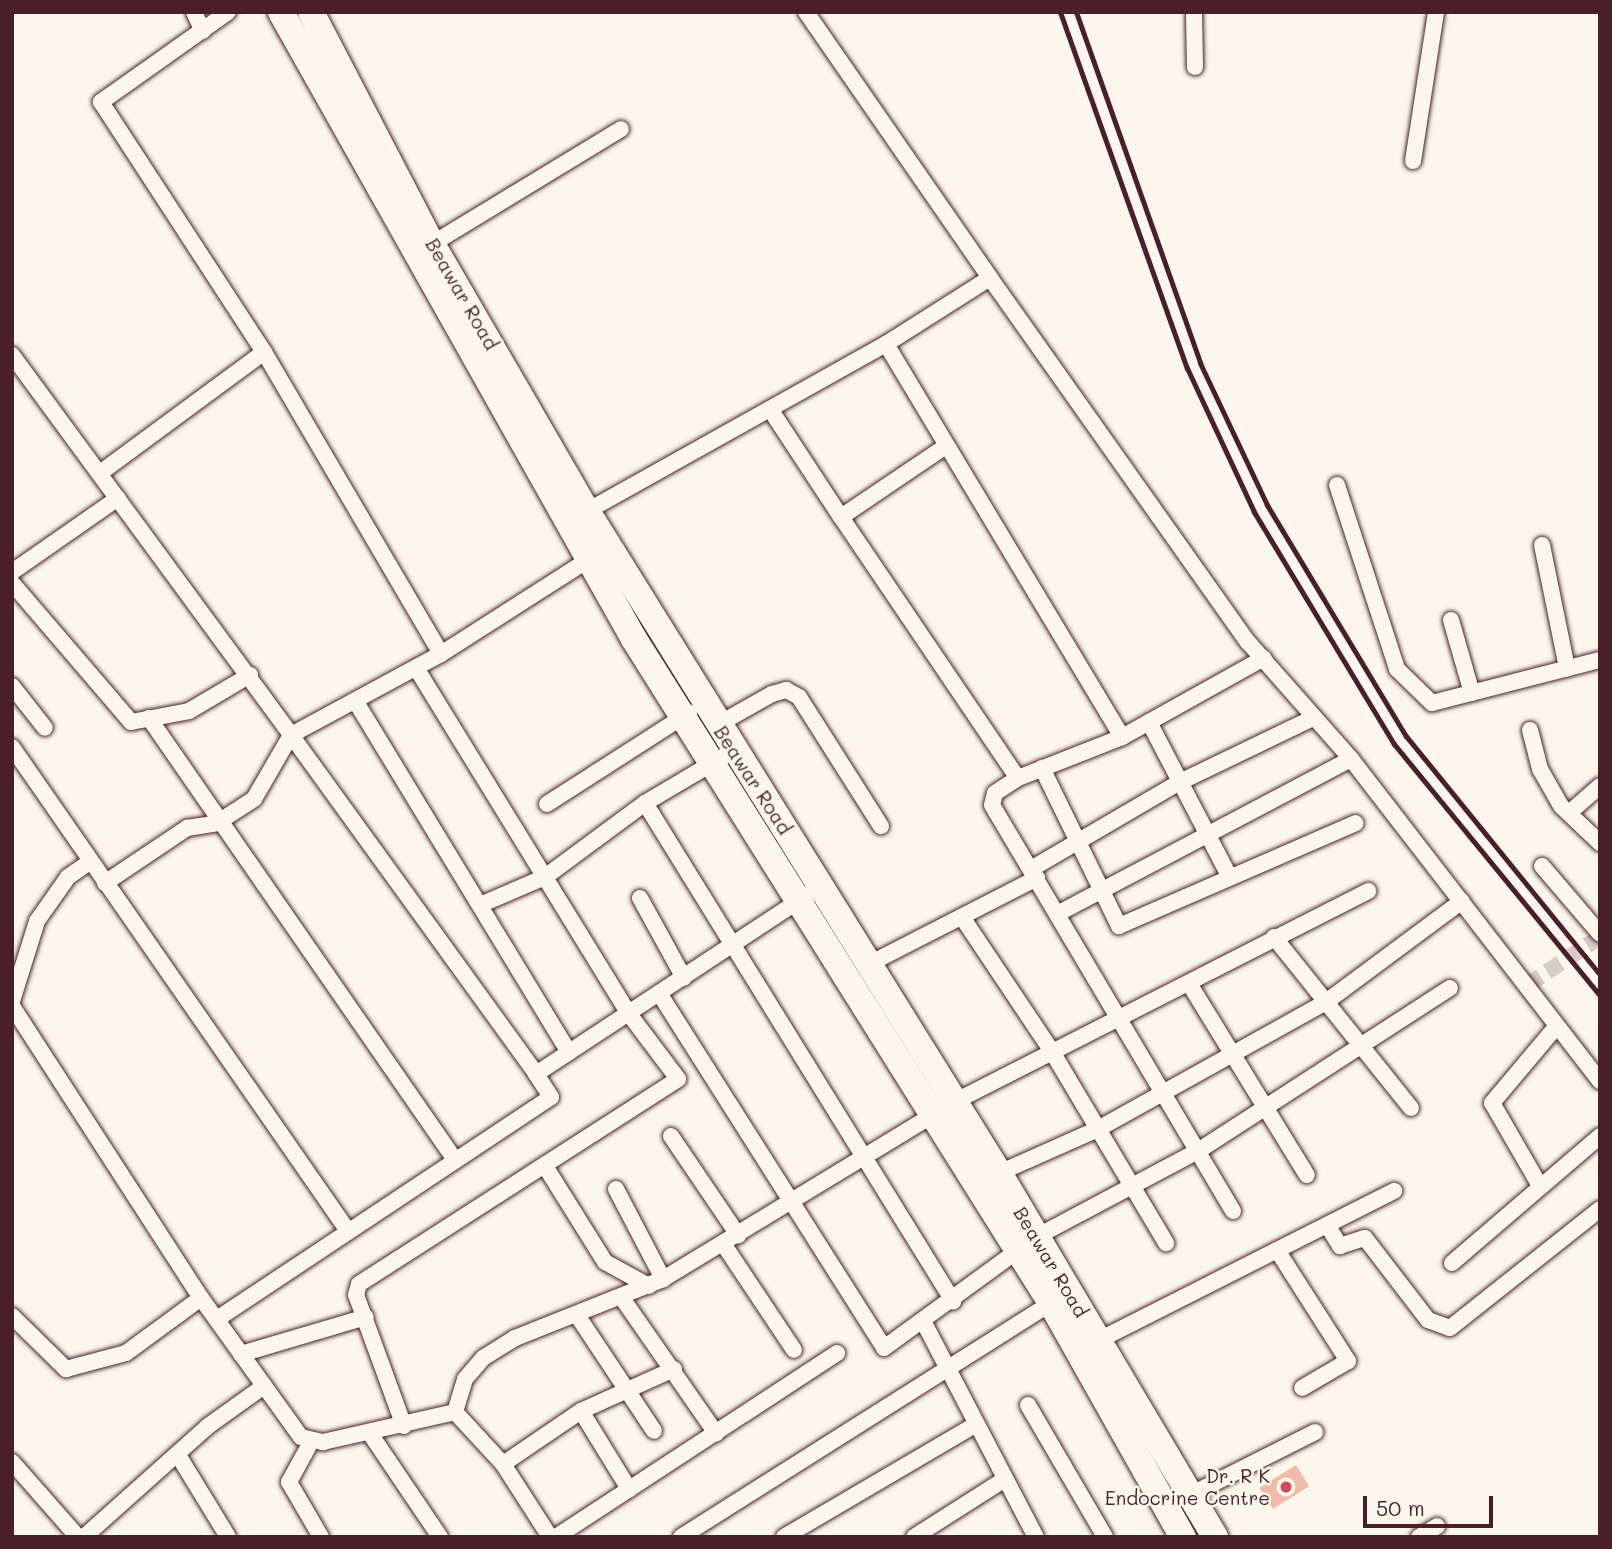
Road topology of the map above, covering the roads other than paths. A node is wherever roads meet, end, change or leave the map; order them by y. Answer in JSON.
{"nodes":[{"id":1,"x":194,"y":12,"type":"edge"},
{"id":2,"x":228,"y":12,"type":"edge"},
{"id":3,"x":281,"y":12,"type":"edge"},
{"id":4,"x":311,"y":12,"type":"edge"},
{"id":5,"x":806,"y":12,"type":"edge"},
{"id":6,"x":1194,"y":12,"type":"edge"},
{"id":7,"x":1436,"y":12,"type":"edge"},
{"id":8,"x":203,"y":31,"type":"junction"},
{"id":9,"x":1195,"y":67,"type":"dead end"},
{"id":10,"x":621,"y":129,"type":"dead end"},
{"id":11,"x":1413,"y":161,"type":"dead end"},
{"id":12,"x":432,"y":244,"type":"junction"},
{"id":13,"x":990,"y":278,"type":"junction"},
{"id":14,"x":886,"y":344,"type":"junction"},
{"id":15,"x":264,"y":352,"type":"junction"},
{"id":16,"x":12,"y":355,"type":"edge"},
{"id":17,"x":769,"y":409,"type":"junction"},
{"id":18,"x":943,"y":447,"type":"junction"},
{"id":19,"x":100,"y":473,"type":"junction"},
{"id":20,"x":1338,"y":485,"type":"dead end"},
{"id":21,"x":118,"y":498,"type":"junction"},
{"id":22,"x":587,"y":511,"type":"junction"},
{"id":23,"x":841,"y":517,"type":"junction"},
{"id":24,"x":1542,"y":545,"type":"dead end"},
{"id":25,"x":601,"y":553,"type":"junction"},
{"id":26,"x":12,"y":572,"type":"edge"},
{"id":27,"x":12,"y":583,"type":"edge"},
{"id":28,"x":1451,"y":620,"type":"dead end"},
{"id":29,"x":441,"y":654,"type":"junction"},
{"id":30,"x":1264,"y":658,"type":"junction"},
{"id":31,"x":1600,"y":660,"type":"edge"},
{"id":32,"x":416,"y":668,"type":"junction"},
{"id":33,"x":1567,"y":668,"type":"junction"},
{"id":34,"x":250,"y":675,"type":"junction"},
{"id":35,"x":12,"y":686,"type":"edge"},
{"id":36,"x":1472,"y":693,"type":"junction"},
{"id":37,"x":356,"y":702,"type":"junction"},
{"id":38,"x":701,"y":715,"type":"junction"},
{"id":39,"x":149,"y":718,"type":"junction"},
{"id":40,"x":1312,"y":718,"type":"junction"},
{"id":41,"x":1149,"y":722,"type":"junction"},
{"id":42,"x":45,"y":727,"type":"dead end"},
{"id":43,"x":1530,"y":730,"type":"dead end"},
{"id":44,"x":291,"y":735,"type":"junction"},
{"id":45,"x":1122,"y":737,"type":"junction"},
{"id":46,"x":12,"y":747,"type":"edge"},
{"id":47,"x":722,"y":757,"type":"junction"},
{"id":48,"x":1351,"y":759,"type":"junction"},
{"id":49,"x":1042,"y":768,"type":"junction"},
{"id":50,"x":1018,"y":778,"type":"junction"},
{"id":51,"x":1180,"y":782,"type":"junction"},
{"id":52,"x":1600,"y":786,"type":"edge"},
{"id":53,"x":645,"y":803,"type":"junction"},
{"id":54,"x":547,"y":804,"type":"dead end"},
{"id":55,"x":1569,"y":813,"type":"junction"},
{"id":56,"x":217,"y":823,"type":"junction"},
{"id":57,"x":1356,"y":823,"type":"dead end"},
{"id":58,"x":881,"y":826,"type":"dead end"},
{"id":59,"x":1207,"y":834,"type":"junction"},
{"id":60,"x":1080,"y":836,"type":"junction"},
{"id":61,"x":1600,"y":844,"type":"edge"},
{"id":62,"x":88,"y":863,"type":"junction"},
{"id":63,"x":1542,"y":866,"type":"dead end"},
{"id":64,"x":1034,"y":873,"type":"junction"},
{"id":65,"x":1228,"y":874,"type":"junction"},
{"id":66,"x":545,"y":877,"type":"junction"},
{"id":67,"x":105,"y":883,"type":"junction"},
{"id":68,"x":821,"y":886,"type":"junction"},
{"id":69,"x":1103,"y":889,"type":"junction"},
{"id":70,"x":1368,"y":891,"type":"dead end"},
{"id":71,"x":640,"y":898,"type":"dead end"},
{"id":72,"x":1462,"y":901,"type":"junction"},
{"id":73,"x":798,"y":902,"type":"junction"},
{"id":74,"x":480,"y":905,"type":"junction"},
{"id":75,"x":1057,"y":914,"type":"junction"},
{"id":76,"x":962,"y":917,"type":"junction"},
{"id":77,"x":1600,"y":934,"type":"edge"},
{"id":78,"x":1274,"y":937,"type":"junction"},
{"id":79,"x":735,"y":944,"type":"junction"},
{"id":80,"x":869,"y":964,"type":"junction"},
{"id":81,"x":684,"y":978,"type":"junction"},
{"id":82,"x":1190,"y":985,"type":"junction"},
{"id":83,"x":1450,"y":988,"type":"dead end"},
{"id":84,"x":659,"y":993,"type":"junction"},
{"id":85,"x":1326,"y":1002,"type":"junction"},
{"id":86,"x":12,"y":1003,"type":"edge"},
{"id":87,"x":628,"y":1014,"type":"junction"},
{"id":88,"x":1117,"y":1014,"type":"junction"},
{"id":89,"x":1556,"y":1027,"type":"junction"},
{"id":90,"x":1364,"y":1048,"type":"junction"},
{"id":91,"x":1051,"y":1050,"type":"junction"},
{"id":92,"x":569,"y":1052,"type":"junction"},
{"id":93,"x":1234,"y":1056,"type":"junction"},
{"id":94,"x":536,"y":1074,"type":"junction"},
{"id":95,"x":1600,"y":1081,"type":"edge"},
{"id":96,"x":1162,"y":1090,"type":"junction"},
{"id":97,"x":943,"y":1108,"type":"junction"},
{"id":98,"x":1411,"y":1108,"type":"dead end"},
{"id":99,"x":1267,"y":1109,"type":"junction"},
{"id":100,"x":1098,"y":1129,"type":"junction"},
{"id":101,"x":671,"y":1136,"type":"dead end"},
{"id":102,"x":1600,"y":1136,"type":"edge"},
{"id":103,"x":1198,"y":1151,"type":"junction"},
{"id":104,"x":863,"y":1154,"type":"junction"},
{"id":105,"x":455,"y":1160,"type":"junction"},
{"id":106,"x":545,"y":1166,"type":"junction"},
{"id":107,"x":999,"y":1173,"type":"junction"},
{"id":108,"x":1307,"y":1175,"type":"dead end"},
{"id":109,"x":1540,"y":1186,"type":"junction"},
{"id":110,"x":616,"y":1189,"type":"dead end"},
{"id":111,"x":1133,"y":1189,"type":"junction"},
{"id":112,"x":1394,"y":1191,"type":"dead end"},
{"id":113,"x":791,"y":1201,"type":"junction"},
{"id":114,"x":1600,"y":1209,"type":"edge"},
{"id":115,"x":1233,"y":1211,"type":"dead end"},
{"id":116,"x":1326,"y":1225,"type":"junction"},
{"id":117,"x":348,"y":1231,"type":"junction"},
{"id":118,"x":738,"y":1235,"type":"junction"},
{"id":119,"x":1027,"y":1244,"type":"junction"},
{"id":120,"x":1166,"y":1244,"type":"dead end"},
{"id":121,"x":724,"y":1245,"type":"junction"},
{"id":122,"x":1277,"y":1250,"type":"junction"},
{"id":123,"x":1452,"y":1263,"type":"dead end"},
{"id":124,"x":641,"y":1290,"type":"junction"},
{"id":125,"x":1060,"y":1297,"type":"junction"},
{"id":126,"x":201,"y":1298,"type":"junction"},
{"id":127,"x":953,"y":1301,"type":"junction"},
{"id":128,"x":361,"y":1307,"type":"junction"},
{"id":129,"x":578,"y":1315,"type":"junction"},
{"id":130,"x":12,"y":1316,"type":"edge"},
{"id":131,"x":217,"y":1319,"type":"junction"},
{"id":132,"x":923,"y":1321,"type":"junction"},
{"id":133,"x":1097,"y":1340,"type":"junction"},
{"id":134,"x":794,"y":1350,"type":"dead end"},
{"id":135,"x":836,"y":1353,"type":"dead end"},
{"id":136,"x":241,"y":1354,"type":"junction"},
{"id":137,"x":674,"y":1370,"type":"junction"},
{"id":138,"x":946,"y":1370,"type":"junction"},
{"id":139,"x":264,"y":1386,"type":"junction"},
{"id":140,"x":625,"y":1388,"type":"junction"},
{"id":141,"x":1302,"y":1388,"type":"dead end"},
{"id":142,"x":1028,"y":1405,"type":"dead end"},
{"id":143,"x":581,"y":1411,"type":"junction"},
{"id":144,"x":455,"y":1412,"type":"junction"},
{"id":145,"x":975,"y":1425,"type":"junction"},
{"id":146,"x":404,"y":1426,"type":"junction"},
{"id":147,"x":654,"y":1431,"type":"dead end"},
{"id":148,"x":369,"y":1432,"type":"junction"},
{"id":149,"x":1315,"y":1432,"type":"dead end"},
{"id":150,"x":716,"y":1433,"type":"junction"},
{"id":151,"x":311,"y":1442,"type":"junction"},
{"id":152,"x":178,"y":1455,"type":"junction"},
{"id":153,"x":12,"y":1462,"type":"edge"},
{"id":154,"x":503,"y":1464,"type":"junction"},
{"id":155,"x":1005,"y":1479,"type":"junction"},
{"id":156,"x":629,"y":1489,"type":"junction"},
{"id":157,"x":1190,"y":1495,"type":"junction"},
{"id":158,"x":1437,"y":1526,"type":"dead end"},
{"id":159,"x":78,"y":1537,"type":"edge"},
{"id":160,"x":84,"y":1537,"type":"edge"},
{"id":161,"x":228,"y":1537,"type":"edge"},
{"id":162,"x":321,"y":1537,"type":"edge"},
{"id":163,"x":440,"y":1537,"type":"edge"},
{"id":164,"x":551,"y":1537,"type":"edge"},
{"id":165,"x":556,"y":1537,"type":"edge"},
{"id":166,"x":681,"y":1537,"type":"edge"},
{"id":167,"x":784,"y":1537,"type":"edge"},
{"id":168,"x":914,"y":1537,"type":"edge"},
{"id":169,"x":1036,"y":1537,"type":"edge"},
{"id":170,"x":1105,"y":1537,"type":"edge"},
{"id":171,"x":1183,"y":1537,"type":"edge"},
{"id":172,"x":1215,"y":1537,"type":"edge"},
{"id":173,"x":1419,"y":1537,"type":"edge"}],
"edges":[{"from":1,"to":8,"type":"street"},
{"from":2,"to":8,"type":"street"},
{"from":3,"to":25,"type":"main road","name":"Beawar Road"},
{"from":4,"to":12,"type":"main road","name":"Beawar Road"},
{"from":5,"to":13,"type":"street"},
{"from":6,"to":9,"type":"street"},
{"from":7,"to":11,"type":"street"},
{"from":8,"to":15,"type":"street"},
{"from":10,"to":12,"type":"street"},
{"from":12,"to":22,"type":"main road","name":"Beawar Road"},
{"from":13,"to":14,"type":"street"},
{"from":13,"to":30,"type":"street"},
{"from":14,"to":17,"type":"street"},
{"from":14,"to":18,"type":"street"},
{"from":15,"to":19,"type":"street"},
{"from":15,"to":29,"type":"street"},
{"from":16,"to":19,"type":"street"},
{"from":17,"to":22,"type":"street"},
{"from":17,"to":23,"type":"street"},
{"from":18,"to":23,"type":"street"},
{"from":18,"to":45,"type":"street"},
{"from":19,"to":21,"type":"street"},
{"from":20,"to":36,"type":"street"},
{"from":21,"to":26,"type":"street"},
{"from":21,"to":34,"type":"street"},
{"from":22,"to":25,"type":"main road","name":"Beawar Road"},
{"from":23,"to":50,"type":"street"},
{"from":24,"to":33,"type":"street"},
{"from":25,"to":29,"type":"street"},
{"from":25,"to":38,"type":"main road","name":"Beawar Road"},
{"from":27,"to":39,"type":"street"},
{"from":28,"to":36,"type":"street"},
{"from":29,"to":32,"type":"street"},
{"from":30,"to":40,"type":"street"},
{"from":30,"to":41,"type":"street"},
{"from":31,"to":33,"type":"street"},
{"from":32,"to":37,"type":"street"},
{"from":32,"to":66,"type":"street"},
{"from":33,"to":36,"type":"street"},
{"from":34,"to":39,"type":"street"},
{"from":34,"to":44,"type":"street"},
{"from":35,"to":42,"type":"street"},
{"from":37,"to":44,"type":"street"},
{"from":37,"to":74,"type":"street"},
{"from":38,"to":47,"type":"main road","name":"Beawar Road"},
{"from":38,"to":54,"type":"street"},
{"from":38,"to":58,"type":"street"},
{"from":39,"to":56,"type":"street"},
{"from":40,"to":48,"type":"street"},
{"from":40,"to":51,"type":"street"},
{"from":41,"to":45,"type":"street"},
{"from":41,"to":51,"type":"street"},
{"from":43,"to":55,"type":"street"},
{"from":44,"to":56,"type":"street"},
{"from":44,"to":94,"type":"street"},
{"from":45,"to":49,"type":"street"},
{"from":46,"to":62,"type":"street"},
{"from":47,"to":53,"type":"street"},
{"from":47,"to":68,"type":"main road","name":"Beawar Road"},
{"from":47,"to":73,"type":"main road","name":"Beawar Road"},
{"from":48,"to":59,"type":"street"},
{"from":48,"to":72,"type":"street"},
{"from":49,"to":50,"type":"street"},
{"from":49,"to":60,"type":"street"},
{"from":50,"to":64,"type":"street"},
{"from":51,"to":59,"type":"street"},
{"from":51,"to":60,"type":"street"},
{"from":52,"to":55,"type":"street"},
{"from":53,"to":66,"type":"street"},
{"from":53,"to":79,"type":"street"},
{"from":55,"to":61,"type":"street"},
{"from":56,"to":67,"type":"street"},
{"from":56,"to":105,"type":"street"},
{"from":57,"to":65,"type":"street"},
{"from":59,"to":65,"type":"street"},
{"from":59,"to":69,"type":"street"},
{"from":60,"to":64,"type":"street"},
{"from":60,"to":69,"type":"street"},
{"from":62,"to":67,"type":"street"},
{"from":62,"to":86,"type":"street"},
{"from":63,"to":77,"type":"street"},
{"from":64,"to":75,"type":"street"},
{"from":64,"to":76,"type":"street"},
{"from":65,"to":69,"type":"street"},
{"from":66,"to":74,"type":"street"},
{"from":66,"to":87,"type":"street"},
{"from":67,"to":117,"type":"street"},
{"from":68,"to":73,"type":"street"},
{"from":68,"to":80,"type":"main road","name":"Beawar Road"},
{"from":69,"to":75,"type":"street"},
{"from":70,"to":78,"type":"street"},
{"from":71,"to":81,"type":"street"},
{"from":72,"to":85,"type":"street"},
{"from":72,"to":89,"type":"street"},
{"from":73,"to":79,"type":"street"},
{"from":73,"to":97,"type":"main road","name":"Beawar Road"},
{"from":74,"to":92,"type":"street"},
{"from":75,"to":88,"type":"street"},
{"from":76,"to":80,"type":"street"},
{"from":76,"to":91,"type":"street"},
{"from":78,"to":82,"type":"street"},
{"from":78,"to":85,"type":"street"},
{"from":79,"to":81,"type":"street"},
{"from":79,"to":104,"type":"street"},
{"from":80,"to":97,"type":"main road","name":"Beawar Road"},
{"from":81,"to":84,"type":"street"},
{"from":82,"to":88,"type":"street"},
{"from":82,"to":93,"type":"street"},
{"from":83,"to":90,"type":"street"},
{"from":84,"to":87,"type":"street"},
{"from":84,"to":113,"type":"street"},
{"from":85,"to":90,"type":"street"},
{"from":85,"to":93,"type":"street"},
{"from":86,"to":126,"type":"street"},
{"from":87,"to":92,"type":"street"},
{"from":87,"to":106,"type":"street"},
{"from":88,"to":91,"type":"street"},
{"from":88,"to":96,"type":"street"},
{"from":89,"to":95,"type":"street"},
{"from":89,"to":109,"type":"street"},
{"from":90,"to":98,"type":"street"},
{"from":90,"to":99,"type":"street"},
{"from":91,"to":97,"type":"street"},
{"from":91,"to":100,"type":"street"},
{"from":92,"to":94,"type":"street"},
{"from":93,"to":96,"type":"street"},
{"from":93,"to":99,"type":"street"},
{"from":94,"to":105,"type":"street"},
{"from":96,"to":100,"type":"street"},
{"from":96,"to":103,"type":"street"},
{"from":97,"to":104,"type":"street"},
{"from":97,"to":107,"type":"main road","name":"Beawar Road"},
{"from":97,"to":119,"type":"main road","name":"Beawar Road"},
{"from":99,"to":103,"type":"street"},
{"from":99,"to":108,"type":"street"},
{"from":100,"to":107,"type":"street"},
{"from":100,"to":111,"type":"street"},
{"from":101,"to":118,"type":"street"},
{"from":102,"to":109,"type":"street"},
{"from":103,"to":111,"type":"street"},
{"from":103,"to":115,"type":"street"},
{"from":104,"to":113,"type":"street"},
{"from":104,"to":127,"type":"street"},
{"from":105,"to":117,"type":"street"},
{"from":106,"to":124,"type":"street"},
{"from":106,"to":128,"type":"street"},
{"from":107,"to":119,"type":"main road","name":"Beawar Road"},
{"from":109,"to":123,"type":"street"},
{"from":110,"to":124,"type":"street"},
{"from":111,"to":119,"type":"street"},
{"from":111,"to":120,"type":"street"},
{"from":112,"to":116,"type":"street"},
{"from":113,"to":118,"type":"street"},
{"from":113,"to":132,"type":"street"},
{"from":114,"to":116,"type":"street"},
{"from":116,"to":122,"type":"street"},
{"from":117,"to":131,"type":"street"},
{"from":118,"to":121,"type":"street"},
{"from":119,"to":125,"type":"main road","name":"Beawar Road"},
{"from":119,"to":127,"type":"street"},
{"from":121,"to":124,"type":"street"},
{"from":121,"to":134,"type":"street"},
{"from":122,"to":133,"type":"street"},
{"from":122,"to":141,"type":"street"},
{"from":124,"to":129,"type":"street"},
{"from":124,"to":137,"type":"street"},
{"from":125,"to":133,"type":"main road","name":"Beawar Road"},
{"from":125,"to":138,"type":"street"},
{"from":125,"to":171,"type":"main road","name":"Beawar Road"},
{"from":126,"to":130,"type":"street"},
{"from":126,"to":131,"type":"street"},
{"from":127,"to":132,"type":"street"},
{"from":128,"to":136,"type":"street"},
{"from":128,"to":146,"type":"street"},
{"from":129,"to":140,"type":"street"},
{"from":129,"to":144,"type":"street"},
{"from":131,"to":136,"type":"street"},
{"from":132,"to":138,"type":"street"},
{"from":133,"to":157,"type":"main road","name":"Beawar Road"},
{"from":135,"to":150,"type":"street"},
{"from":136,"to":139,"type":"street"},
{"from":137,"to":140,"type":"street"},
{"from":137,"to":150,"type":"street"},
{"from":138,"to":145,"type":"street"},
{"from":138,"to":166,"type":"street"},
{"from":139,"to":151,"type":"street"},
{"from":139,"to":152,"type":"street"},
{"from":140,"to":143,"type":"street"},
{"from":140,"to":147,"type":"street"},
{"from":142,"to":170,"type":"street"},
{"from":143,"to":154,"type":"street"},
{"from":143,"to":156,"type":"street"},
{"from":144,"to":146,"type":"street"},
{"from":144,"to":154,"type":"street"},
{"from":145,"to":155,"type":"street"},
{"from":145,"to":167,"type":"street"},
{"from":146,"to":148,"type":"street"},
{"from":148,"to":151,"type":"street"},
{"from":148,"to":163,"type":"street"},
{"from":149,"to":157,"type":"street"},
{"from":150,"to":156,"type":"street"},
{"from":151,"to":162,"type":"street"},
{"from":152,"to":160,"type":"street"},
{"from":152,"to":161,"type":"street"},
{"from":153,"to":159,"type":"street"},
{"from":154,"to":164,"type":"street"},
{"from":155,"to":168,"type":"street"},
{"from":155,"to":169,"type":"street"},
{"from":156,"to":165,"type":"street"},
{"from":157,"to":172,"type":"main road","name":"Beawar Road"},
{"from":158,"to":173,"type":"street"}]}
